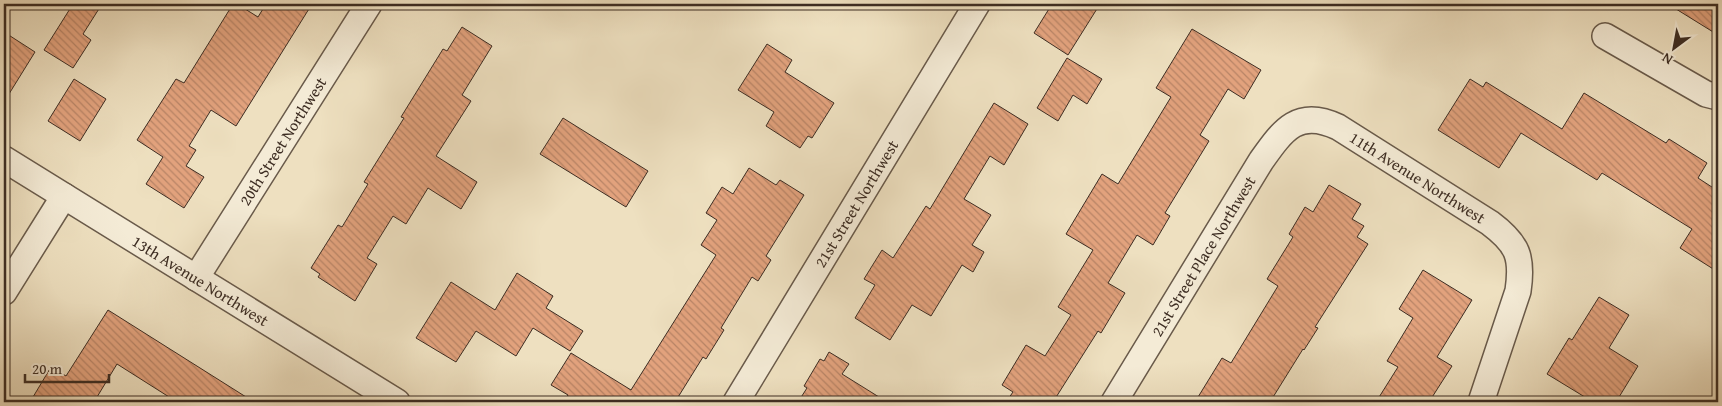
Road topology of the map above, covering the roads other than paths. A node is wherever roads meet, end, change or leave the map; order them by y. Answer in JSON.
{"nodes":[{"id":1,"x":369,"y":4,"type":"edge"},
{"id":2,"x":977,"y":4,"type":"edge"},
{"id":3,"x":1605,"y":36,"type":"dead end"},
{"id":4,"x":1718,"y":97,"type":"edge"},
{"id":5,"x":1303,"y":120,"type":"joint"},
{"id":6,"x":4,"y":159,"type":"edge"},
{"id":7,"x":64,"y":196,"type":"junction"},
{"id":8,"x":196,"y":278,"type":"junction"},
{"id":9,"x":4,"y":292,"type":"edge"},
{"id":10,"x":397,"y":402,"type":"edge"},
{"id":11,"x":736,"y":402,"type":"edge"},
{"id":12,"x":1114,"y":402,"type":"edge"},
{"id":13,"x":1481,"y":402,"type":"edge"}],
"edges":[{"from":1,"to":8,"type":"street","name":"20th Street Northwest"},
{"from":2,"to":11,"type":"street","name":"21st Street Northwest"},
{"from":3,"to":4,"type":"street"},
{"from":5,"to":12,"type":"street","name":"21st Street Place Northwest"},
{"from":5,"to":13,"type":"street","name":"11th Avenue Northwest"},
{"from":6,"to":7,"type":"street","name":"13th Avenue Northwest"},
{"from":7,"to":8,"type":"street","name":"13th Avenue Northwest"},
{"from":7,"to":9,"type":"street"},
{"from":8,"to":10,"type":"street","name":"13th Avenue Northwest"}]}
